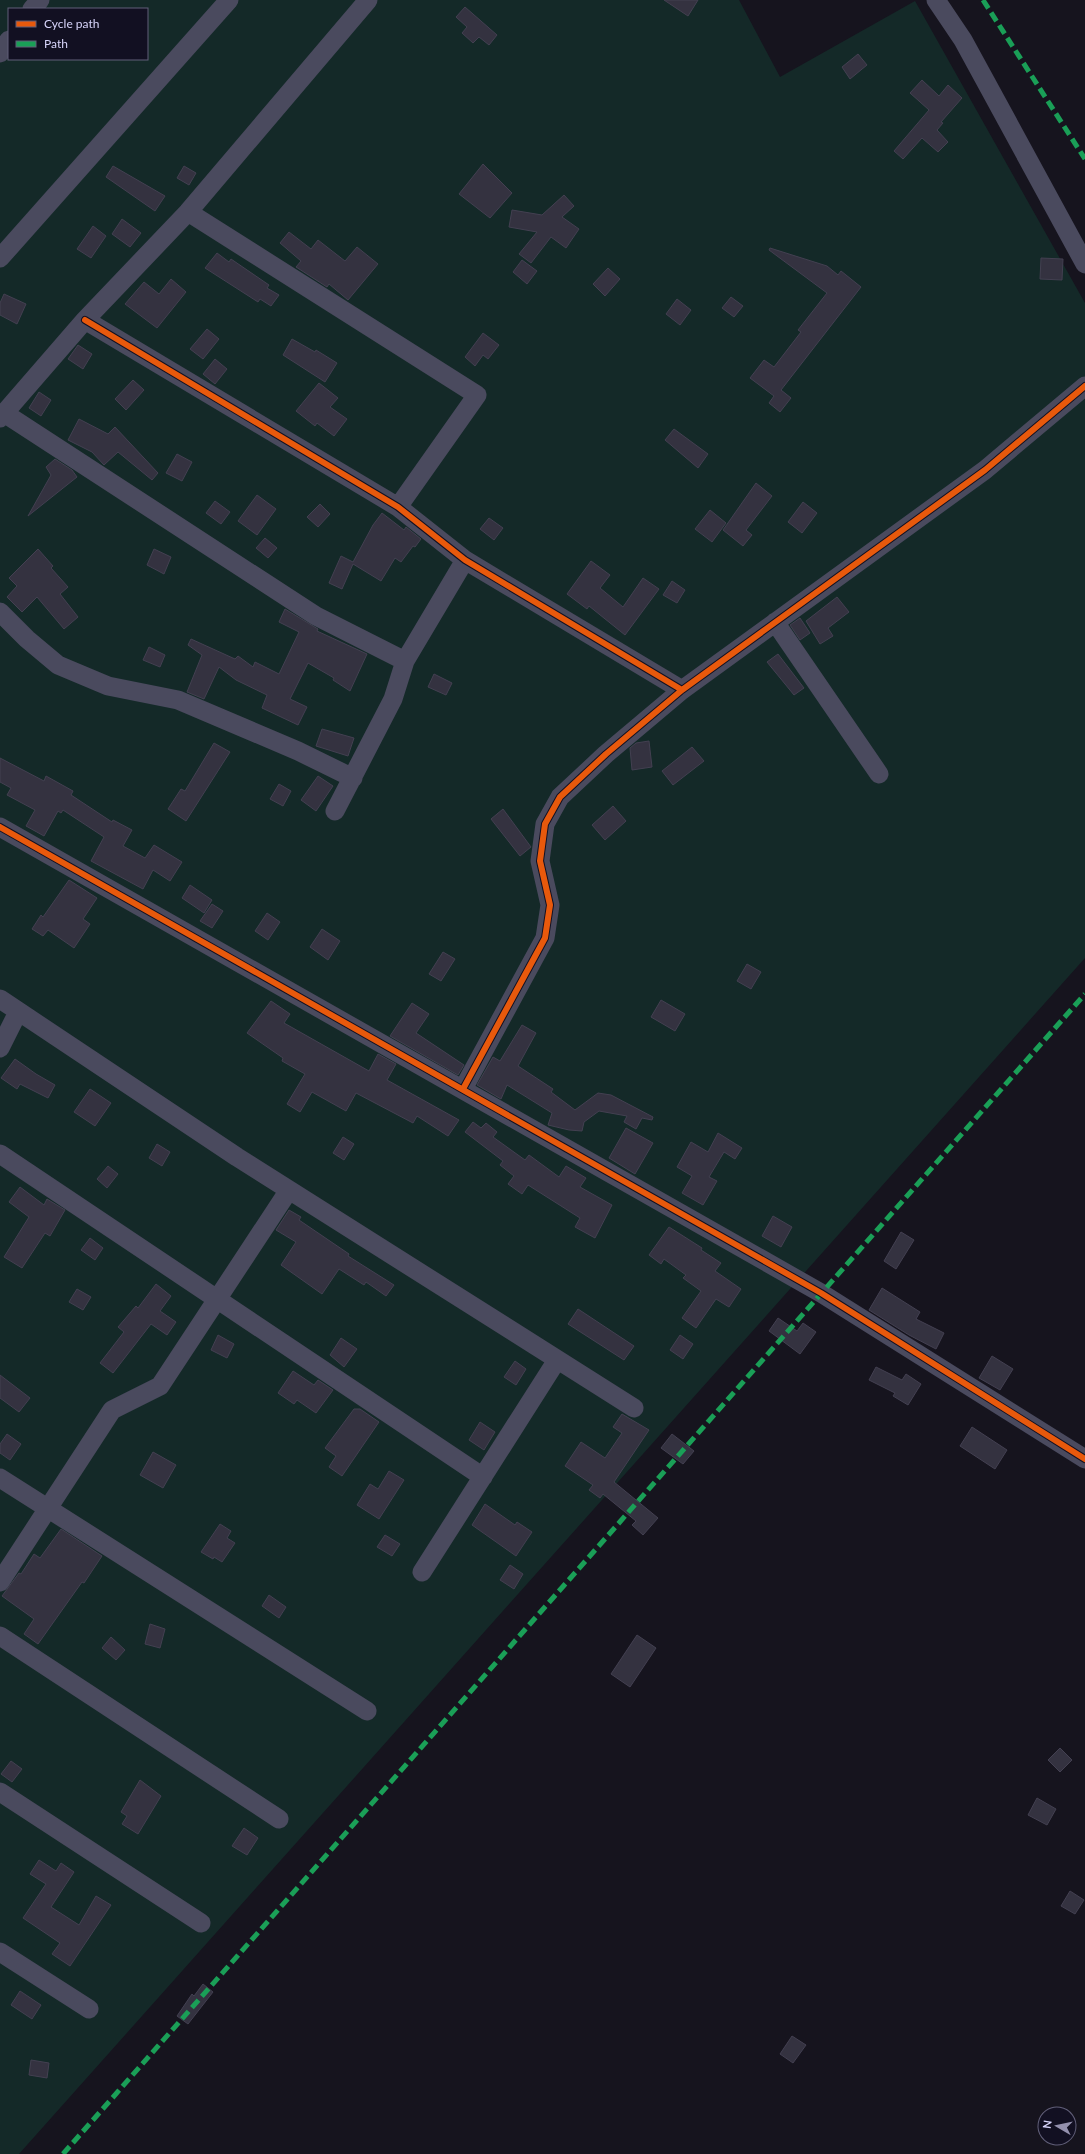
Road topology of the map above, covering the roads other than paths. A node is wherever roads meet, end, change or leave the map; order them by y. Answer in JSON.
{"nodes":[{"id":1,"x":40,"y":0,"type":"edge"},
{"id":2,"x":229,"y":0,"type":"edge"},
{"id":3,"x":368,"y":0,"type":"edge"},
{"id":4,"x":936,"y":0,"type":"edge"},
{"id":5,"x":33,"y":8,"type":"edge"},
{"id":6,"x":8,"y":41,"type":"edge"},
{"id":7,"x":0,"y":53,"type":"edge"},
{"id":8,"x":188,"y":212,"type":"junction"},
{"id":9,"x":0,"y":258,"type":"edge"},
{"id":10,"x":1085,"y":264,"type":"edge"},
{"id":11,"x":85,"y":320,"type":"junction"},
{"id":12,"x":1085,"y":386,"type":"edge"},
{"id":13,"x":2,"y":416,"type":"edge"},
{"id":14,"x":398,"y":507,"type":"junction"},
{"id":15,"x":465,"y":560,"type":"junction"},
{"id":16,"x":0,"y":612,"type":"edge"},
{"id":17,"x":775,"y":622,"type":"junction"},
{"id":18,"x":405,"y":661,"type":"junction"},
{"id":19,"x":682,"y":690,"type":"junction"},
{"id":20,"x":879,"y":774,"type":"dead end"},
{"id":21,"x":353,"y":778,"type":"junction"},
{"id":22,"x":335,"y":811,"type":"dead end"},
{"id":23,"x":0,"y":827,"type":"edge"},
{"id":24,"x":0,"y":999,"type":"edge"},
{"id":25,"x":18,"y":1012,"type":"junction"},
{"id":26,"x":0,"y":1048,"type":"edge"},
{"id":27,"x":463,"y":1090,"type":"junction"},
{"id":28,"x":0,"y":1154,"type":"edge"},
{"id":29,"x":290,"y":1190,"type":"junction"},
{"id":30,"x":217,"y":1299,"type":"junction"},
{"id":31,"x":557,"y":1360,"type":"junction"},
{"id":32,"x":634,"y":1408,"type":"dead end"},
{"id":33,"x":1085,"y":1459,"type":"edge"},
{"id":34,"x":482,"y":1477,"type":"junction"},
{"id":35,"x":0,"y":1478,"type":"edge"},
{"id":36,"x":48,"y":1508,"type":"junction"},
{"id":37,"x":422,"y":1572,"type":"dead end"},
{"id":38,"x":0,"y":1582,"type":"edge"},
{"id":39,"x":0,"y":1636,"type":"edge"},
{"id":40,"x":367,"y":1711,"type":"dead end"},
{"id":41,"x":0,"y":1792,"type":"edge"},
{"id":42,"x":279,"y":1819,"type":"dead end"},
{"id":43,"x":201,"y":1923,"type":"dead end"},
{"id":44,"x":0,"y":1952,"type":"edge"},
{"id":45,"x":89,"y":2010,"type":"dead end"}],
"edges":[{"from":1,"to":5,"type":"street"},
{"from":2,"to":9,"type":"street"},
{"from":3,"to":8,"type":"street"},
{"from":4,"to":10,"type":"street"},
{"from":6,"to":7,"type":"street"},
{"from":8,"to":11,"type":"street"},
{"from":8,"to":14,"type":"street"},
{"from":11,"to":13,"type":"street"},
{"from":11,"to":14,"type":"street"},
{"from":12,"to":17,"type":"street"},
{"from":13,"to":18,"type":"street"},
{"from":14,"to":15,"type":"street"},
{"from":15,"to":18,"type":"street"},
{"from":15,"to":19,"type":"street"},
{"from":16,"to":21,"type":"street"},
{"from":17,"to":19,"type":"street"},
{"from":17,"to":20,"type":"street"},
{"from":18,"to":21,"type":"street"},
{"from":19,"to":27,"type":"street"},
{"from":21,"to":22,"type":"street"},
{"from":23,"to":27,"type":"street"},
{"from":24,"to":25,"type":"street"},
{"from":25,"to":26,"type":"street"},
{"from":25,"to":29,"type":"street"},
{"from":27,"to":33,"type":"street"},
{"from":28,"to":30,"type":"street"},
{"from":29,"to":30,"type":"street"},
{"from":29,"to":31,"type":"street"},
{"from":30,"to":34,"type":"street"},
{"from":30,"to":36,"type":"street"},
{"from":31,"to":32,"type":"street"},
{"from":31,"to":34,"type":"street"},
{"from":34,"to":37,"type":"street"},
{"from":35,"to":36,"type":"street"},
{"from":36,"to":38,"type":"street"},
{"from":36,"to":40,"type":"street"},
{"from":39,"to":42,"type":"street"},
{"from":41,"to":43,"type":"street"},
{"from":44,"to":45,"type":"street"}]}
